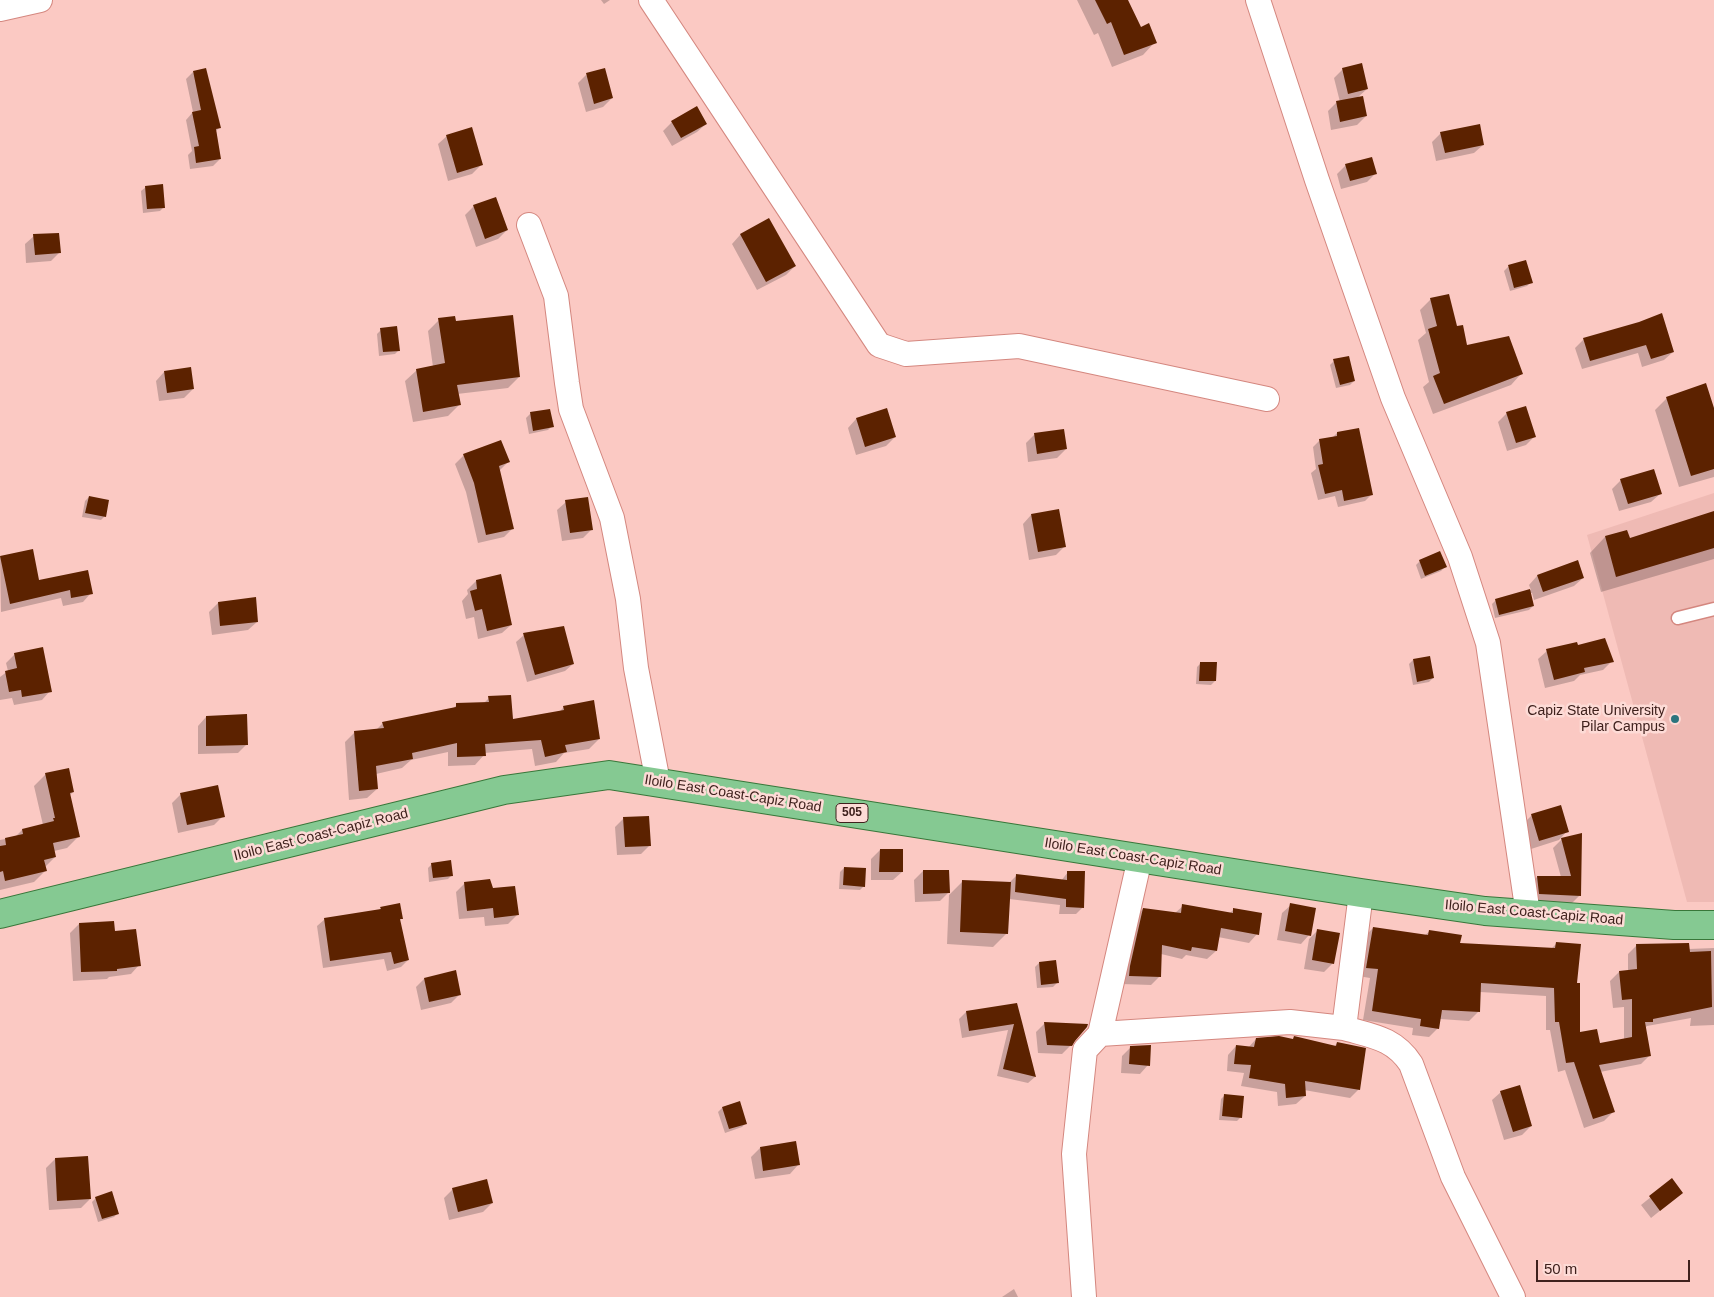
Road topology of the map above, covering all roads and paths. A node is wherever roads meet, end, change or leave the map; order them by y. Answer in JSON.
{"nodes":[{"id":1,"x":40,"y":0,"type":"edge"},
{"id":2,"x":651,"y":0,"type":"edge"},
{"id":3,"x":1258,"y":0,"type":"edge"},
{"id":4,"x":0,"y":9,"type":"edge"},
{"id":5,"x":529,"y":225,"type":"dead end"},
{"id":6,"x":1268,"y":399,"type":"dead end"},
{"id":7,"x":1714,"y":609,"type":"edge"},
{"id":8,"x":1678,"y":618,"type":"dead end"},
{"id":9,"x":658,"y":782,"type":"junction"},
{"id":10,"x":1140,"y":858,"type":"junction"},
{"id":11,"x":1361,"y":893,"type":"junction"},
{"id":12,"x":0,"y":914,"type":"edge"},
{"id":13,"x":1528,"y":914,"type":"junction"},
{"id":14,"x":1714,"y":925,"type":"edge"},
{"id":15,"x":1344,"y":1028,"type":"junction"},
{"id":16,"x":1100,"y":1034,"type":"junction"},
{"id":17,"x":1084,"y":1297,"type":"edge"},
{"id":18,"x":1513,"y":1297,"type":"edge"}],
"edges":[{"from":1,"to":4,"type":"street"},
{"from":2,"to":6,"type":"street"},
{"from":3,"to":13,"type":"street"},
{"from":5,"to":9,"type":"street"},
{"from":7,"to":8,"type":"lane"},
{"from":9,"to":10,"type":"main road","name":"Iloilo East Coast-Capiz Road","number":"505"},
{"from":9,"to":12,"type":"main road","name":"Iloilo East Coast-Capiz Road","number":"505"},
{"from":10,"to":11,"type":"main road","name":"Iloilo East Coast-Capiz Road","number":"505"},
{"from":10,"to":16,"type":"street"},
{"from":11,"to":13,"type":"main road","name":"Iloilo East Coast-Capiz Road","number":"505"},
{"from":11,"to":15,"type":"street"},
{"from":13,"to":14,"type":"main road","name":"Iloilo East Coast-Capiz Road","number":"505"},
{"from":15,"to":16,"type":"street"},
{"from":15,"to":18,"type":"street"},
{"from":16,"to":17,"type":"street"}]}
